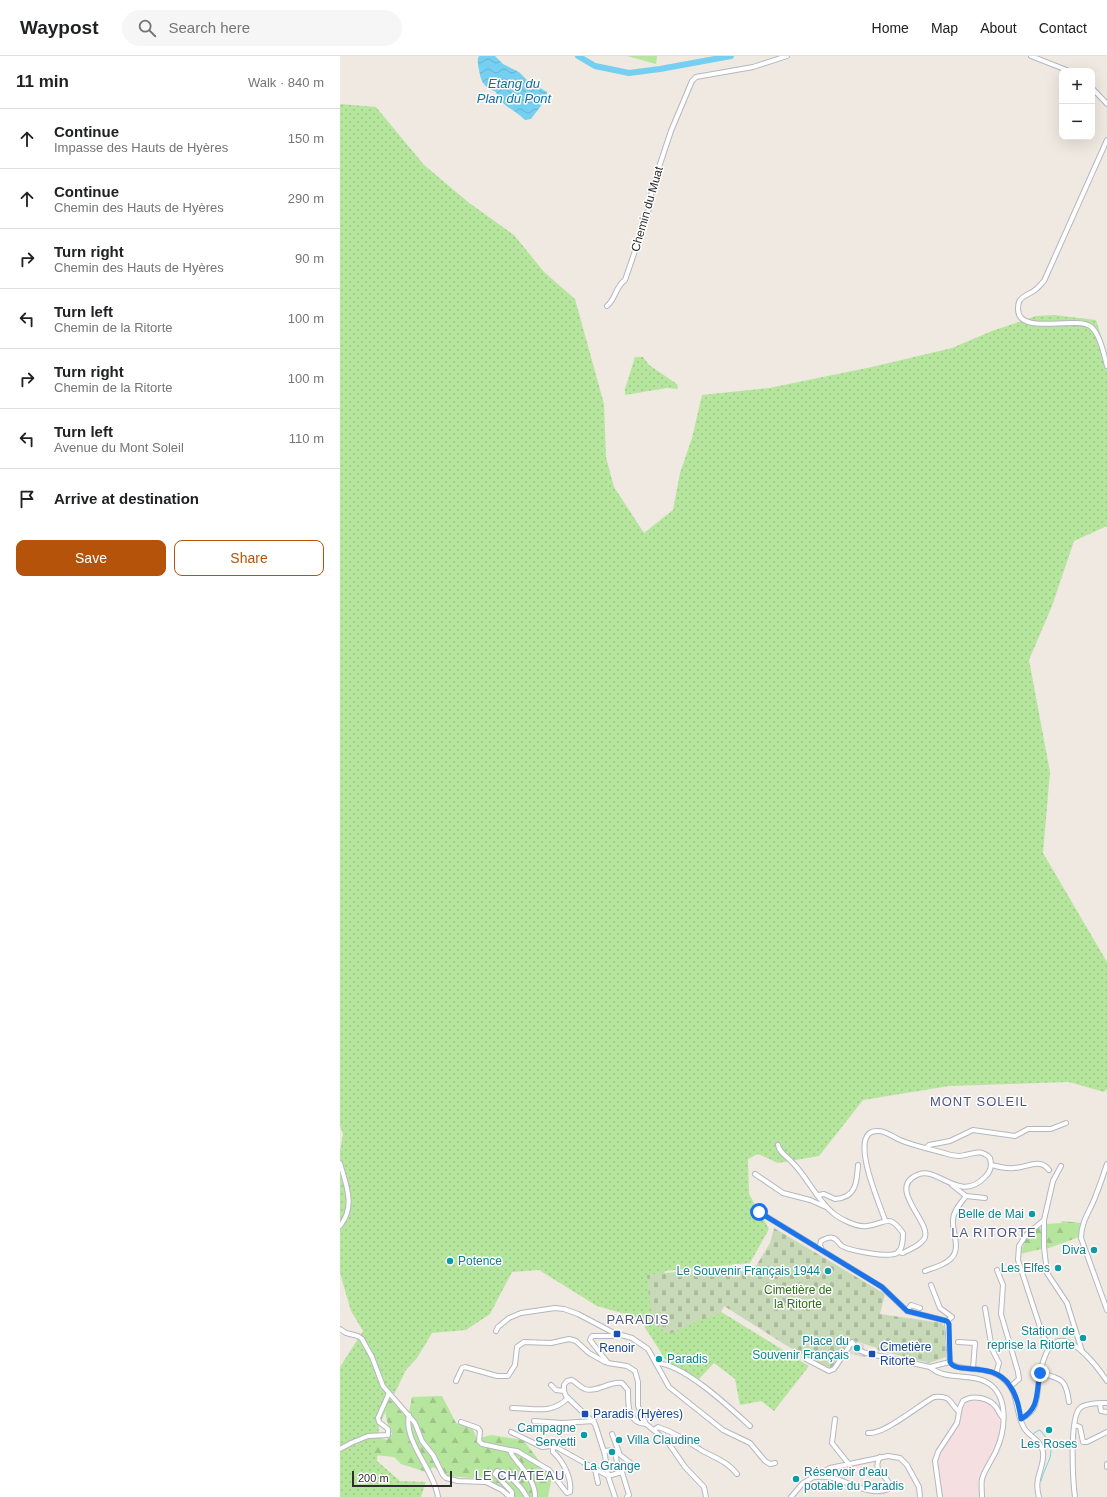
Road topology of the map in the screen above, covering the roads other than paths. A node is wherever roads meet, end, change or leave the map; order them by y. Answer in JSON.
{"nodes":[{"id":1,"x":787,"y":56,"type":"edge"},
{"id":2,"x":1031,"y":56,"type":"edge"},
{"id":3,"x":1061,"y":68,"type":"edge"},
{"id":4,"x":1095,"y":91,"type":"edge"},
{"id":5,"x":1107,"y":104,"type":"edge"},
{"id":6,"x":1107,"y":140,"type":"edge"},
{"id":7,"x":607,"y":306,"type":"dead end"},
{"id":8,"x":1107,"y":366,"type":"edge"},
{"id":9,"x":1066,"y":1123,"type":"dead end"},
{"id":10,"x":778,"y":1145,"type":"dead end"},
{"id":11,"x":926,"y":1148,"type":"junction"},
{"id":12,"x":340,"y":1163,"type":"edge"},
{"id":13,"x":1107,"y":1164,"type":"edge"},
{"id":14,"x":858,"y":1165,"type":"dead end"},
{"id":15,"x":992,"y":1165,"type":"junction"},
{"id":16,"x":1061,"y":1166,"type":"dead end"},
{"id":17,"x":1049,"y":1170,"type":"dead end"},
{"id":18,"x":755,"y":1174,"type":"dead end"},
{"id":19,"x":950,"y":1184,"type":"junction"},
{"id":20,"x":818,"y":1195,"type":"junction"},
{"id":21,"x":966,"y":1196,"type":"junction"},
{"id":22,"x":985,"y":1198,"type":"dead end"},
{"id":23,"x":828,"y":1208,"type":"junction"},
{"id":24,"x":759,"y":1212,"type":"dead end"},
{"id":25,"x":885,"y":1220,"type":"junction"},
{"id":26,"x":1044,"y":1220,"type":"junction"},
{"id":27,"x":340,"y":1226,"type":"edge"},
{"id":28,"x":822,"y":1250,"type":"junction"},
{"id":29,"x":898,"y":1252,"type":"junction"},
{"id":30,"x":997,"y":1270,"type":"dead end"},
{"id":31,"x":925,"y":1271,"type":"dead end"},
{"id":32,"x":931,"y":1285,"type":"dead end"},
{"id":33,"x":920,"y":1308,"type":"dead end"},
{"id":34,"x":984,"y":1308,"type":"dead end"},
{"id":35,"x":1107,"y":1310,"type":"edge"},
{"id":36,"x":907,"y":1311,"type":"junction"},
{"id":37,"x":947,"y":1321,"type":"junction"},
{"id":38,"x":340,"y":1329,"type":"edge"},
{"id":39,"x":496,"y":1331,"type":"dead end"},
{"id":40,"x":614,"y":1333,"type":"junction"},
{"id":41,"x":1079,"y":1340,"type":"junction"},
{"id":42,"x":958,"y":1342,"type":"dead end"},
{"id":43,"x":1072,"y":1345,"type":"junction"},
{"id":44,"x":1051,"y":1346,"type":"junction"},
{"id":45,"x":1082,"y":1352,"type":"junction"},
{"id":46,"x":806,"y":1358,"type":"dead end"},
{"id":47,"x":950,"y":1362,"type":"junction"},
{"id":48,"x":608,"y":1363,"type":"junction"},
{"id":49,"x":657,"y":1364,"type":"junction"},
{"id":50,"x":930,"y":1367,"type":"junction"},
{"id":51,"x":973,"y":1368,"type":"junction"},
{"id":52,"x":1040,"y":1373,"type":"junction"},
{"id":53,"x":996,"y":1374,"type":"junction"},
{"id":54,"x":456,"y":1381,"type":"dead end"},
{"id":55,"x":1107,"y":1381,"type":"edge"},
{"id":56,"x":551,"y":1385,"type":"dead end"},
{"id":57,"x":1011,"y":1386,"type":"junction"},
{"id":58,"x":564,"y":1391,"type":"junction"},
{"id":59,"x":389,"y":1393,"type":"junction"},
{"id":60,"x":568,"y":1398,"type":"junction"},
{"id":61,"x":1069,"y":1402,"type":"dead end"},
{"id":62,"x":1107,"y":1402,"type":"edge"},
{"id":63,"x":1100,"y":1404,"type":"junction"},
{"id":64,"x":512,"y":1408,"type":"dead end"},
{"id":65,"x":959,"y":1412,"type":"junction"},
{"id":66,"x":1107,"y":1412,"type":"edge"},
{"id":67,"x":409,"y":1415,"type":"junction"},
{"id":68,"x":1003,"y":1418,"type":"junction"},
{"id":69,"x":835,"y":1419,"type":"dead end"},
{"id":70,"x":1021,"y":1419,"type":"junction"},
{"id":71,"x":534,"y":1421,"type":"dead end"},
{"id":72,"x":594,"y":1421,"type":"junction"},
{"id":73,"x":461,"y":1422,"type":"dead end"},
{"id":74,"x":646,"y":1424,"type":"junction"},
{"id":75,"x":1075,"y":1425,"type":"junction"},
{"id":76,"x":750,"y":1426,"type":"dead end"},
{"id":77,"x":654,"y":1430,"type":"junction"},
{"id":78,"x":511,"y":1432,"type":"dead end"},
{"id":79,"x":1107,"y":1432,"type":"edge"},
{"id":80,"x":868,"y":1433,"type":"dead end"},
{"id":81,"x":612,"y":1434,"type":"dead end"},
{"id":82,"x":553,"y":1448,"type":"junction"},
{"id":83,"x":340,"y":1449,"type":"edge"},
{"id":84,"x":510,"y":1450,"type":"junction"},
{"id":85,"x":604,"y":1451,"type":"junction"},
{"id":86,"x":617,"y":1452,"type":"junction"},
{"id":87,"x":880,"y":1457,"type":"junction"},
{"id":88,"x":775,"y":1463,"type":"dead end"},
{"id":89,"x":848,"y":1463,"type":"junction"},
{"id":90,"x":1107,"y":1464,"type":"edge"},
{"id":91,"x":633,"y":1465,"type":"dead end"},
{"id":92,"x":1107,"y":1467,"type":"edge"},
{"id":93,"x":595,"y":1469,"type":"junction"},
{"id":94,"x":621,"y":1473,"type":"junction"},
{"id":95,"x":737,"y":1474,"type":"dead end"},
{"id":96,"x":608,"y":1476,"type":"junction"},
{"id":97,"x":812,"y":1477,"type":"junction"},
{"id":98,"x":598,"y":1483,"type":"dead end"},
{"id":99,"x":438,"y":1497,"type":"edge"},
{"id":100,"x":511,"y":1497,"type":"edge"},
{"id":101,"x":527,"y":1497,"type":"edge"},
{"id":102,"x":536,"y":1497,"type":"edge"},
{"id":103,"x":615,"y":1497,"type":"edge"},
{"id":104,"x":627,"y":1497,"type":"edge"},
{"id":105,"x":706,"y":1497,"type":"edge"},
{"id":106,"x":791,"y":1497,"type":"edge"},
{"id":107,"x":920,"y":1497,"type":"edge"},
{"id":108,"x":940,"y":1497,"type":"edge"},
{"id":109,"x":982,"y":1497,"type":"edge"},
{"id":110,"x":1039,"y":1497,"type":"edge"},
{"id":111,"x":1075,"y":1497,"type":"edge"}],
"edges":[{"from":1,"to":7,"type":"street","name":"Chemin du Muat"},
{"from":2,"to":3,"type":"street"},
{"from":4,"to":5,"type":"street"},
{"from":6,"to":8,"type":"street"},
{"from":9,"to":11,"type":"street"},
{"from":10,"to":20,"type":"street"},
{"from":11,"to":15,"type":"street"},
{"from":11,"to":25,"type":"street"},
{"from":12,"to":27,"type":"street"},
{"from":13,"to":35,"type":"street"},
{"from":14,"to":20,"type":"street"},
{"from":15,"to":17,"type":"street"},
{"from":15,"to":19,"type":"street"},
{"from":16,"to":26,"type":"street"},
{"from":18,"to":23,"type":"street"},
{"from":19,"to":21,"type":"street"},
{"from":19,"to":29,"type":"street"},
{"from":20,"to":23,"type":"street"},
{"from":21,"to":22,"type":"street"},
{"from":21,"to":31,"type":"street"},
{"from":23,"to":25,"type":"street"},
{"from":24,"to":28,"type":"street"},
{"from":25,"to":29,"type":"street"},
{"from":26,"to":41,"type":"street"},
{"from":26,"to":44,"type":"street"},
{"from":28,"to":29,"type":"street"},
{"from":28,"to":36,"type":"street"},
{"from":30,"to":57,"type":"street"},
{"from":32,"to":37,"type":"street"},
{"from":33,"to":36,"type":"street"},
{"from":34,"to":53,"type":"street"},
{"from":36,"to":37,"type":"street"},
{"from":37,"to":47,"type":"street"},
{"from":38,"to":59,"type":"street"},
{"from":39,"to":40,"type":"street"},
{"from":40,"to":48,"type":"street"},
{"from":40,"to":49,"type":"street"},
{"from":41,"to":43,"type":"street"},
{"from":41,"to":45,"type":"street"},
{"from":42,"to":51,"type":"street"},
{"from":43,"to":44,"type":"street"},
{"from":43,"to":45,"type":"street"},
{"from":44,"to":52,"type":"street"},
{"from":45,"to":55,"type":"street"},
{"from":46,"to":50,"type":"street"},
{"from":47,"to":50,"type":"street"},
{"from":47,"to":51,"type":"street"},
{"from":48,"to":54,"type":"street"},
{"from":48,"to":74,"type":"street"},
{"from":49,"to":76,"type":"street"},
{"from":49,"to":88,"type":"street"},
{"from":50,"to":68,"type":"street"},
{"from":51,"to":53,"type":"street"},
{"from":52,"to":61,"type":"street"},
{"from":52,"to":70,"type":"street"},
{"from":53,"to":57,"type":"street"},
{"from":56,"to":58,"type":"street"},
{"from":57,"to":70,"type":"street"},
{"from":58,"to":60,"type":"street"},
{"from":58,"to":74,"type":"street"},
{"from":59,"to":67,"type":"street"},
{"from":59,"to":83,"type":"street"},
{"from":60,"to":64,"type":"street"},
{"from":60,"to":72,"type":"street"},
{"from":62,"to":63,"type":"street"},
{"from":63,"to":66,"type":"street"},
{"from":63,"to":75,"type":"street"},
{"from":65,"to":68,"type":"street"},
{"from":65,"to":80,"type":"street"},
{"from":65,"to":108,"type":"street"},
{"from":67,"to":99,"type":"street"},
{"from":67,"to":100,"type":"street"},
{"from":68,"to":109,"type":"street"},
{"from":69,"to":89,"type":"street"},
{"from":70,"to":110,"type":"street"},
{"from":71,"to":72,"type":"street"},
{"from":72,"to":85,"type":"street"},
{"from":73,"to":84,"type":"street"},
{"from":74,"to":77,"type":"street"},
{"from":75,"to":79,"type":"street"},
{"from":75,"to":111,"type":"street"},
{"from":77,"to":95,"type":"street"},
{"from":77,"to":105,"type":"street"},
{"from":78,"to":82,"type":"street"},
{"from":81,"to":86,"type":"street"},
{"from":82,"to":84,"type":"street"},
{"from":82,"to":93,"type":"street"},
{"from":84,"to":102,"type":"street"},
{"from":85,"to":86,"type":"street"},
{"from":85,"to":96,"type":"street"},
{"from":86,"to":91,"type":"street"},
{"from":86,"to":94,"type":"street"},
{"from":87,"to":89,"type":"street"},
{"from":87,"to":97,"type":"street"},
{"from":87,"to":107,"type":"street"},
{"from":89,"to":97,"type":"street"},
{"from":90,"to":92,"type":"street"},
{"from":93,"to":96,"type":"street"},
{"from":93,"to":98,"type":"street"},
{"from":94,"to":96,"type":"street"},
{"from":94,"to":104,"type":"street"},
{"from":96,"to":103,"type":"street"},
{"from":97,"to":106,"type":"street"},
{"from":100,"to":101,"type":"street"}]}
